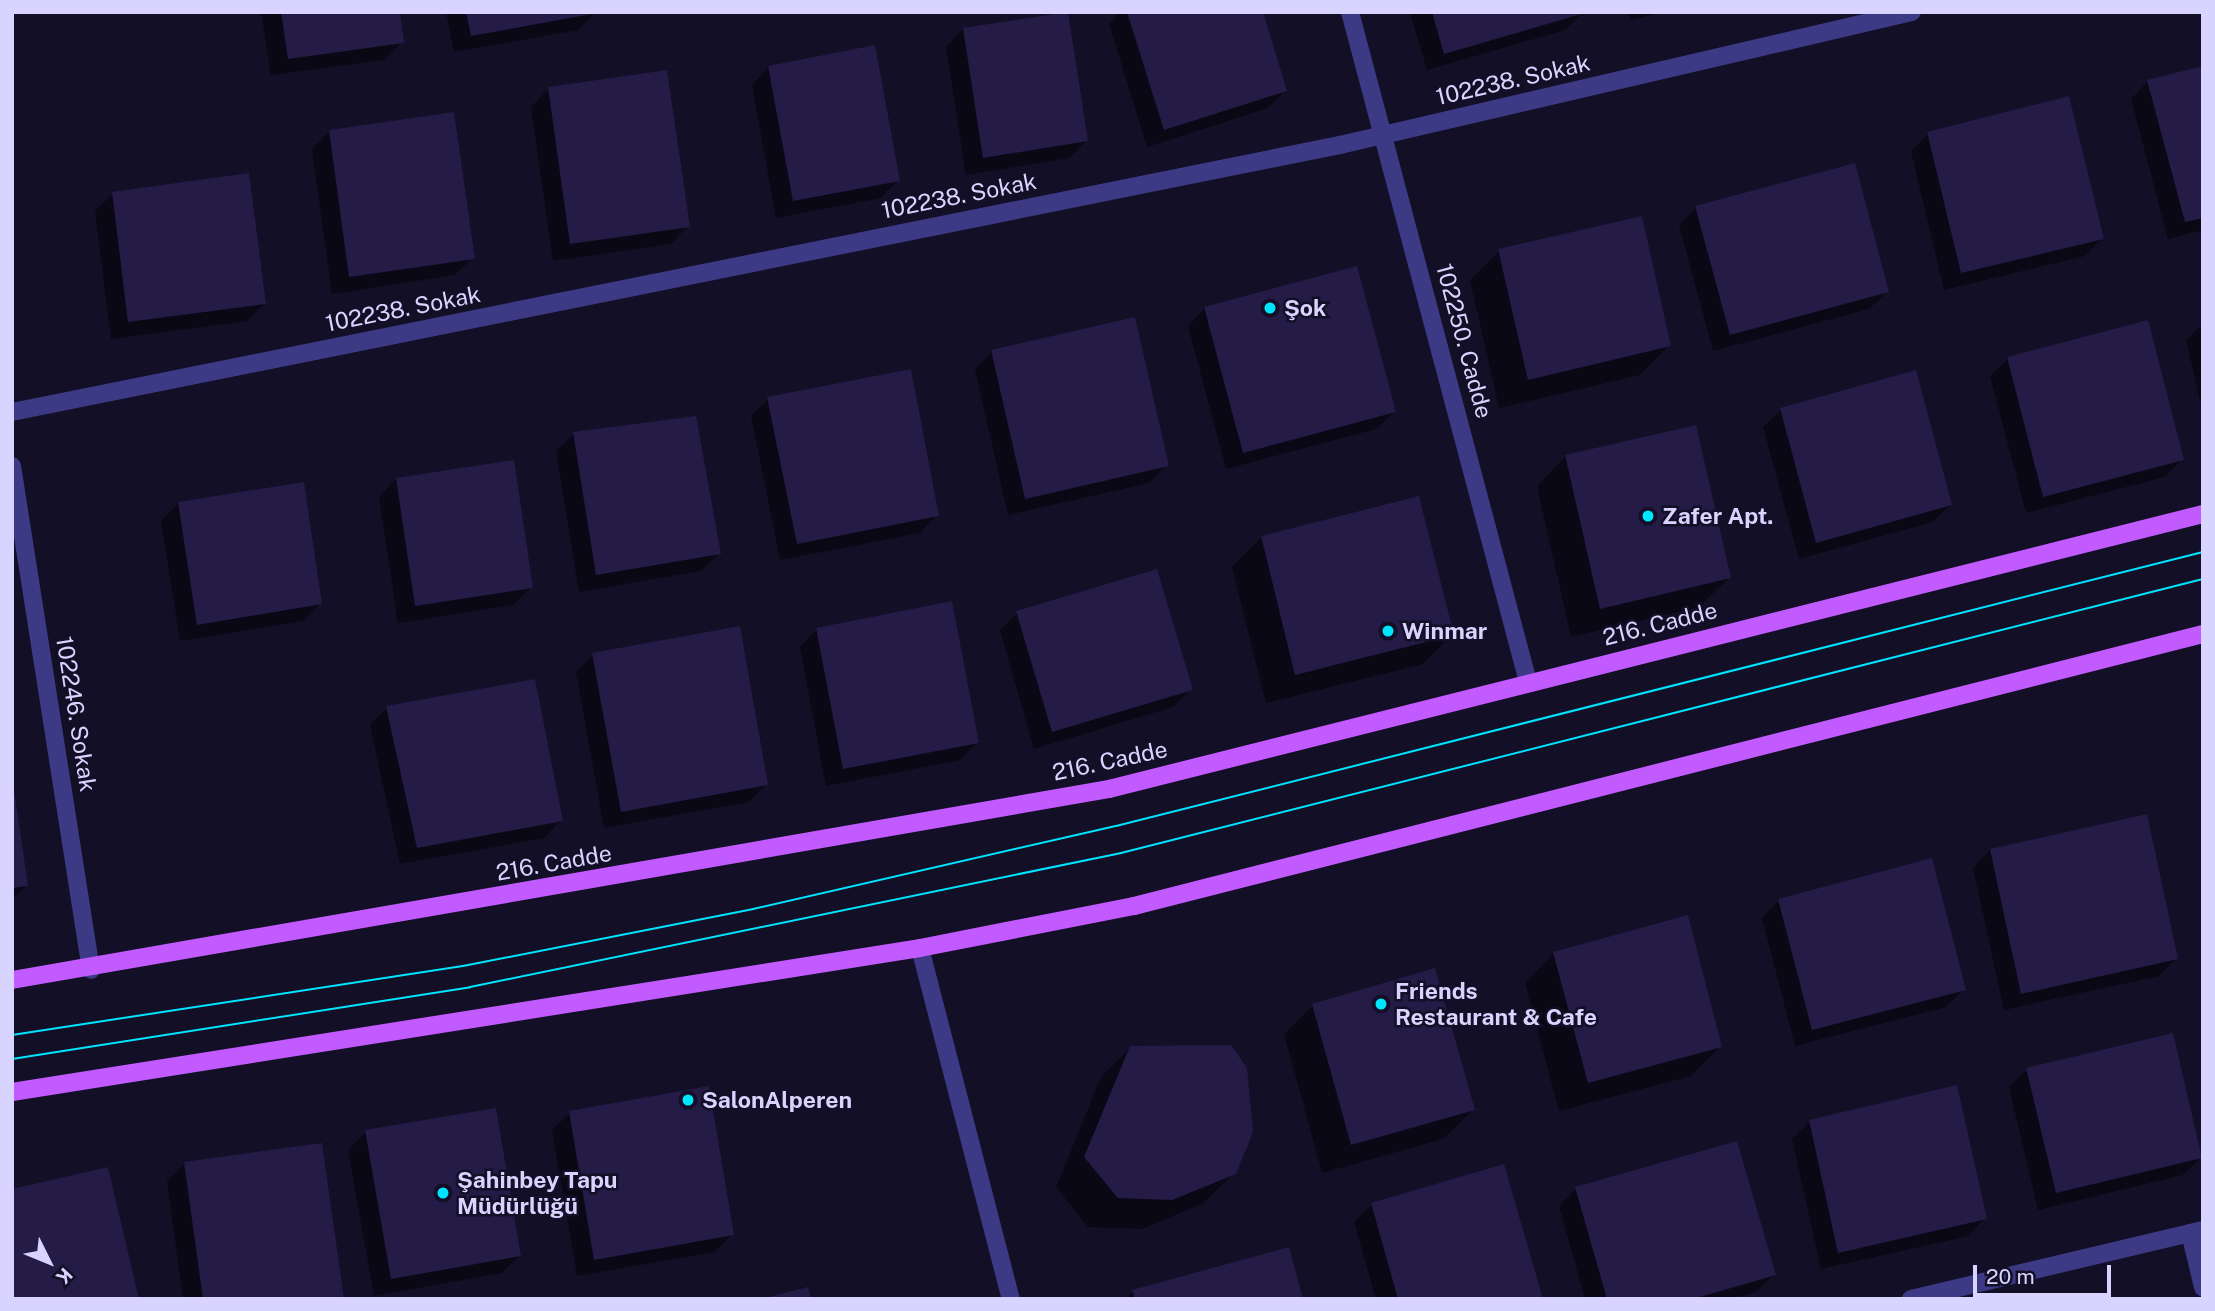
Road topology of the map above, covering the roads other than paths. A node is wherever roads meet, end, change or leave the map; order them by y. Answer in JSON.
{"nodes":[{"id":1,"x":1350,"y":12,"type":"edge"},
{"id":2,"x":1912,"y":12,"type":"edge"},
{"id":3,"x":1384,"y":135,"type":"junction"},
{"id":4,"x":12,"y":412,"type":"edge"},
{"id":5,"x":12,"y":466,"type":"edge"},
{"id":6,"x":2203,"y":514,"type":"edge"},
{"id":7,"x":2203,"y":634,"type":"edge"},
{"id":8,"x":1528,"y":682,"type":"junction"},
{"id":9,"x":920,"y":948,"type":"junction"},
{"id":10,"x":91,"y":970,"type":"junction"},
{"id":11,"x":12,"y":980,"type":"edge"},
{"id":12,"x":12,"y":1092,"type":"edge"},
{"id":13,"x":2196,"y":1231,"type":"edge"},
{"id":14,"x":2203,"y":1287,"type":"edge"},
{"id":15,"x":1012,"y":1299,"type":"edge"},
{"id":16,"x":1910,"y":1299,"type":"edge"}],
"edges":[{"from":1,"to":3,"type":"street","name":"102250. Cadde"},
{"from":2,"to":3,"type":"street","name":"102238. Sokak"},
{"from":3,"to":4,"type":"street","name":"102238. Sokak"},
{"from":3,"to":8,"type":"street","name":"102250. Cadde"},
{"from":5,"to":10,"type":"street","name":"102246. Sokak"},
{"from":6,"to":8,"type":"main road","name":"216. Cadde"},
{"from":7,"to":9,"type":"main road"},
{"from":8,"to":10,"type":"main road","name":"216. Cadde"},
{"from":9,"to":12,"type":"main road"},
{"from":9,"to":15,"type":"street"},
{"from":10,"to":11,"type":"main road","name":"216. Cadde"},
{"from":13,"to":14,"type":"street"},
{"from":13,"to":16,"type":"street"}]}
